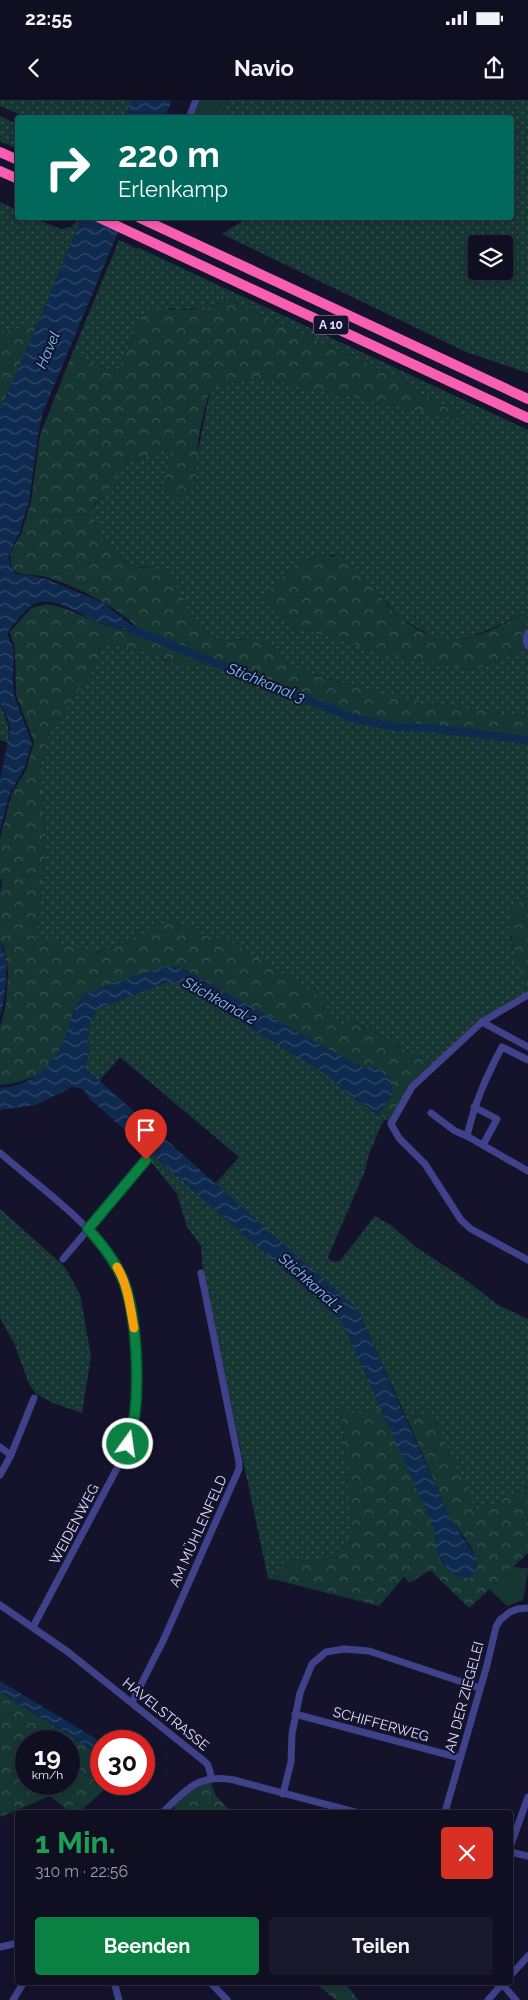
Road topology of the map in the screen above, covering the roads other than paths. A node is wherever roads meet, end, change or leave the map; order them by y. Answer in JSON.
{"nodes":[{"id":1,"x":196,"y":100,"type":"edge"},
{"id":2,"x":190,"y":115,"type":"edge"},
{"id":3,"x":0,"y":152,"type":"edge"},
{"id":4,"x":15,"y":159,"type":"edge"},
{"id":5,"x":0,"y":170,"type":"edge"},
{"id":6,"x":15,"y":178,"type":"edge"},
{"id":7,"x":104,"y":220,"type":"edge"},
{"id":8,"x":144,"y":220,"type":"edge"},
{"id":9,"x":528,"y":400,"type":"edge"},
{"id":10,"x":528,"y":418,"type":"edge"},
{"id":11,"x":528,"y":633,"type":"edge"},
{"id":12,"x":528,"y":646,"type":"edge"},
{"id":13,"x":528,"y":995,"type":"edge"},
{"id":14,"x":482,"y":1022,"type":"junction"},
{"id":15,"x":528,"y":1047,"type":"edge"},
{"id":16,"x":528,"y":1060,"type":"edge"},
{"id":17,"x":474,"y":1107,"type":"junction"},
{"id":18,"x":430,"y":1114,"type":"dead end"},
{"id":19,"x":467,"y":1136,"type":"junction"},
{"id":20,"x":483,"y":1145,"type":"junction"},
{"id":21,"x":0,"y":1153,"type":"edge"},
{"id":22,"x":146,"y":1160,"type":"dead end"},
{"id":23,"x":528,"y":1171,"type":"edge"},
{"id":24,"x":88,"y":1229,"type":"junction"},
{"id":25,"x":63,"y":1259,"type":"dead end"},
{"id":26,"x":528,"y":1260,"type":"edge"},
{"id":27,"x":201,"y":1273,"type":"dead end"},
{"id":28,"x":34,"y":1398,"type":"dead end"},
{"id":29,"x":0,"y":1447,"type":"edge"},
{"id":30,"x":11,"y":1455,"type":"junction"},
{"id":31,"x":0,"y":1476,"type":"edge"},
{"id":32,"x":0,"y":1605,"type":"edge"},
{"id":33,"x":528,"y":1608,"type":"edge"},
{"id":34,"x":33,"y":1627,"type":"junction"},
{"id":35,"x":480,"y":1688,"type":"junction"},
{"id":36,"x":132,"y":1702,"type":"junction"},
{"id":37,"x":295,"y":1714,"type":"junction"},
{"id":38,"x":460,"y":1758,"type":"junction"},
{"id":39,"x":212,"y":1779,"type":"junction"},
{"id":40,"x":284,"y":1794,"type":"junction"},
{"id":41,"x":528,"y":1797,"type":"edge"},
{"id":42,"x":167,"y":1810,"type":"edge"},
{"id":43,"x":347,"y":1810,"type":"edge"},
{"id":44,"x":446,"y":1810,"type":"edge"},
{"id":45,"x":513,"y":1839,"type":"edge"},
{"id":46,"x":513,"y":1853,"type":"edge"},
{"id":47,"x":528,"y":1856,"type":"edge"},
{"id":48,"x":15,"y":1944,"type":"edge"},
{"id":49,"x":0,"y":1946,"type":"edge"},
{"id":50,"x":528,"y":1956,"type":"edge"},
{"id":51,"x":513,"y":1973,"type":"edge"},
{"id":52,"x":22,"y":1985,"type":"edge"},
{"id":53,"x":115,"y":1985,"type":"edge"},
{"id":54,"x":213,"y":1985,"type":"edge"},
{"id":55,"x":502,"y":1985,"type":"edge"},
{"id":56,"x":504,"y":1985,"type":"edge"},
{"id":57,"x":13,"y":2000,"type":"edge"},
{"id":58,"x":119,"y":2000,"type":"edge"},
{"id":59,"x":227,"y":2000,"type":"edge"},
{"id":60,"x":488,"y":2000,"type":"edge"},
{"id":61,"x":516,"y":2000,"type":"edge"}],
"edges":[{"from":1,"to":2,"type":"street"},
{"from":3,"to":4,"type":"highway"},
{"from":5,"to":6,"type":"highway"},
{"from":7,"to":10,"type":"highway","number":"A 10"},
{"from":8,"to":9,"type":"highway","number":"A 10"},
{"from":11,"to":12,"type":"street"},
{"from":13,"to":14,"type":"street"},
{"from":14,"to":15,"type":"street"},
{"from":14,"to":26,"type":"street"},
{"from":16,"to":17,"type":"street"},
{"from":17,"to":19,"type":"street"},
{"from":17,"to":20,"type":"street"},
{"from":18,"to":19,"type":"street"},
{"from":19,"to":20,"type":"street"},
{"from":20,"to":23,"type":"street"},
{"from":21,"to":24,"type":"street","name":"WEIDENWEG"},
{"from":22,"to":24,"type":"street"},
{"from":24,"to":25,"type":"street"},
{"from":24,"to":34,"type":"street","name":"WEIDENWEG"},
{"from":27,"to":36,"type":"street","name":"AM MÜHLENFELD"},
{"from":28,"to":30,"type":"street"},
{"from":29,"to":30,"type":"street"},
{"from":30,"to":31,"type":"street"},
{"from":32,"to":34,"type":"street","name":"HAVELSTRASSE"},
{"from":33,"to":35,"type":"street","name":"AN DER ZIEGELEI"},
{"from":34,"to":36,"type":"street","name":"HAVELSTRASSE"},
{"from":35,"to":37,"type":"street"},
{"from":35,"to":38,"type":"street","name":"AN DER ZIEGELEI"},
{"from":36,"to":39,"type":"street","name":"HAVELSTRASSE"},
{"from":37,"to":38,"type":"street","name":"SCHIFFERWEG"},
{"from":37,"to":40,"type":"street"},
{"from":38,"to":44,"type":"street","name":"AN DER ZIEGELEI"},
{"from":39,"to":40,"type":"street"},
{"from":39,"to":42,"type":"street"},
{"from":40,"to":43,"type":"street"},
{"from":41,"to":45,"type":"street"},
{"from":46,"to":47,"type":"street"},
{"from":48,"to":49,"type":"street"},
{"from":50,"to":51,"type":"street"},
{"from":52,"to":57,"type":"street"},
{"from":53,"to":58,"type":"street"},
{"from":54,"to":59,"type":"street"},
{"from":55,"to":60,"type":"street"},
{"from":56,"to":61,"type":"street"}]}
